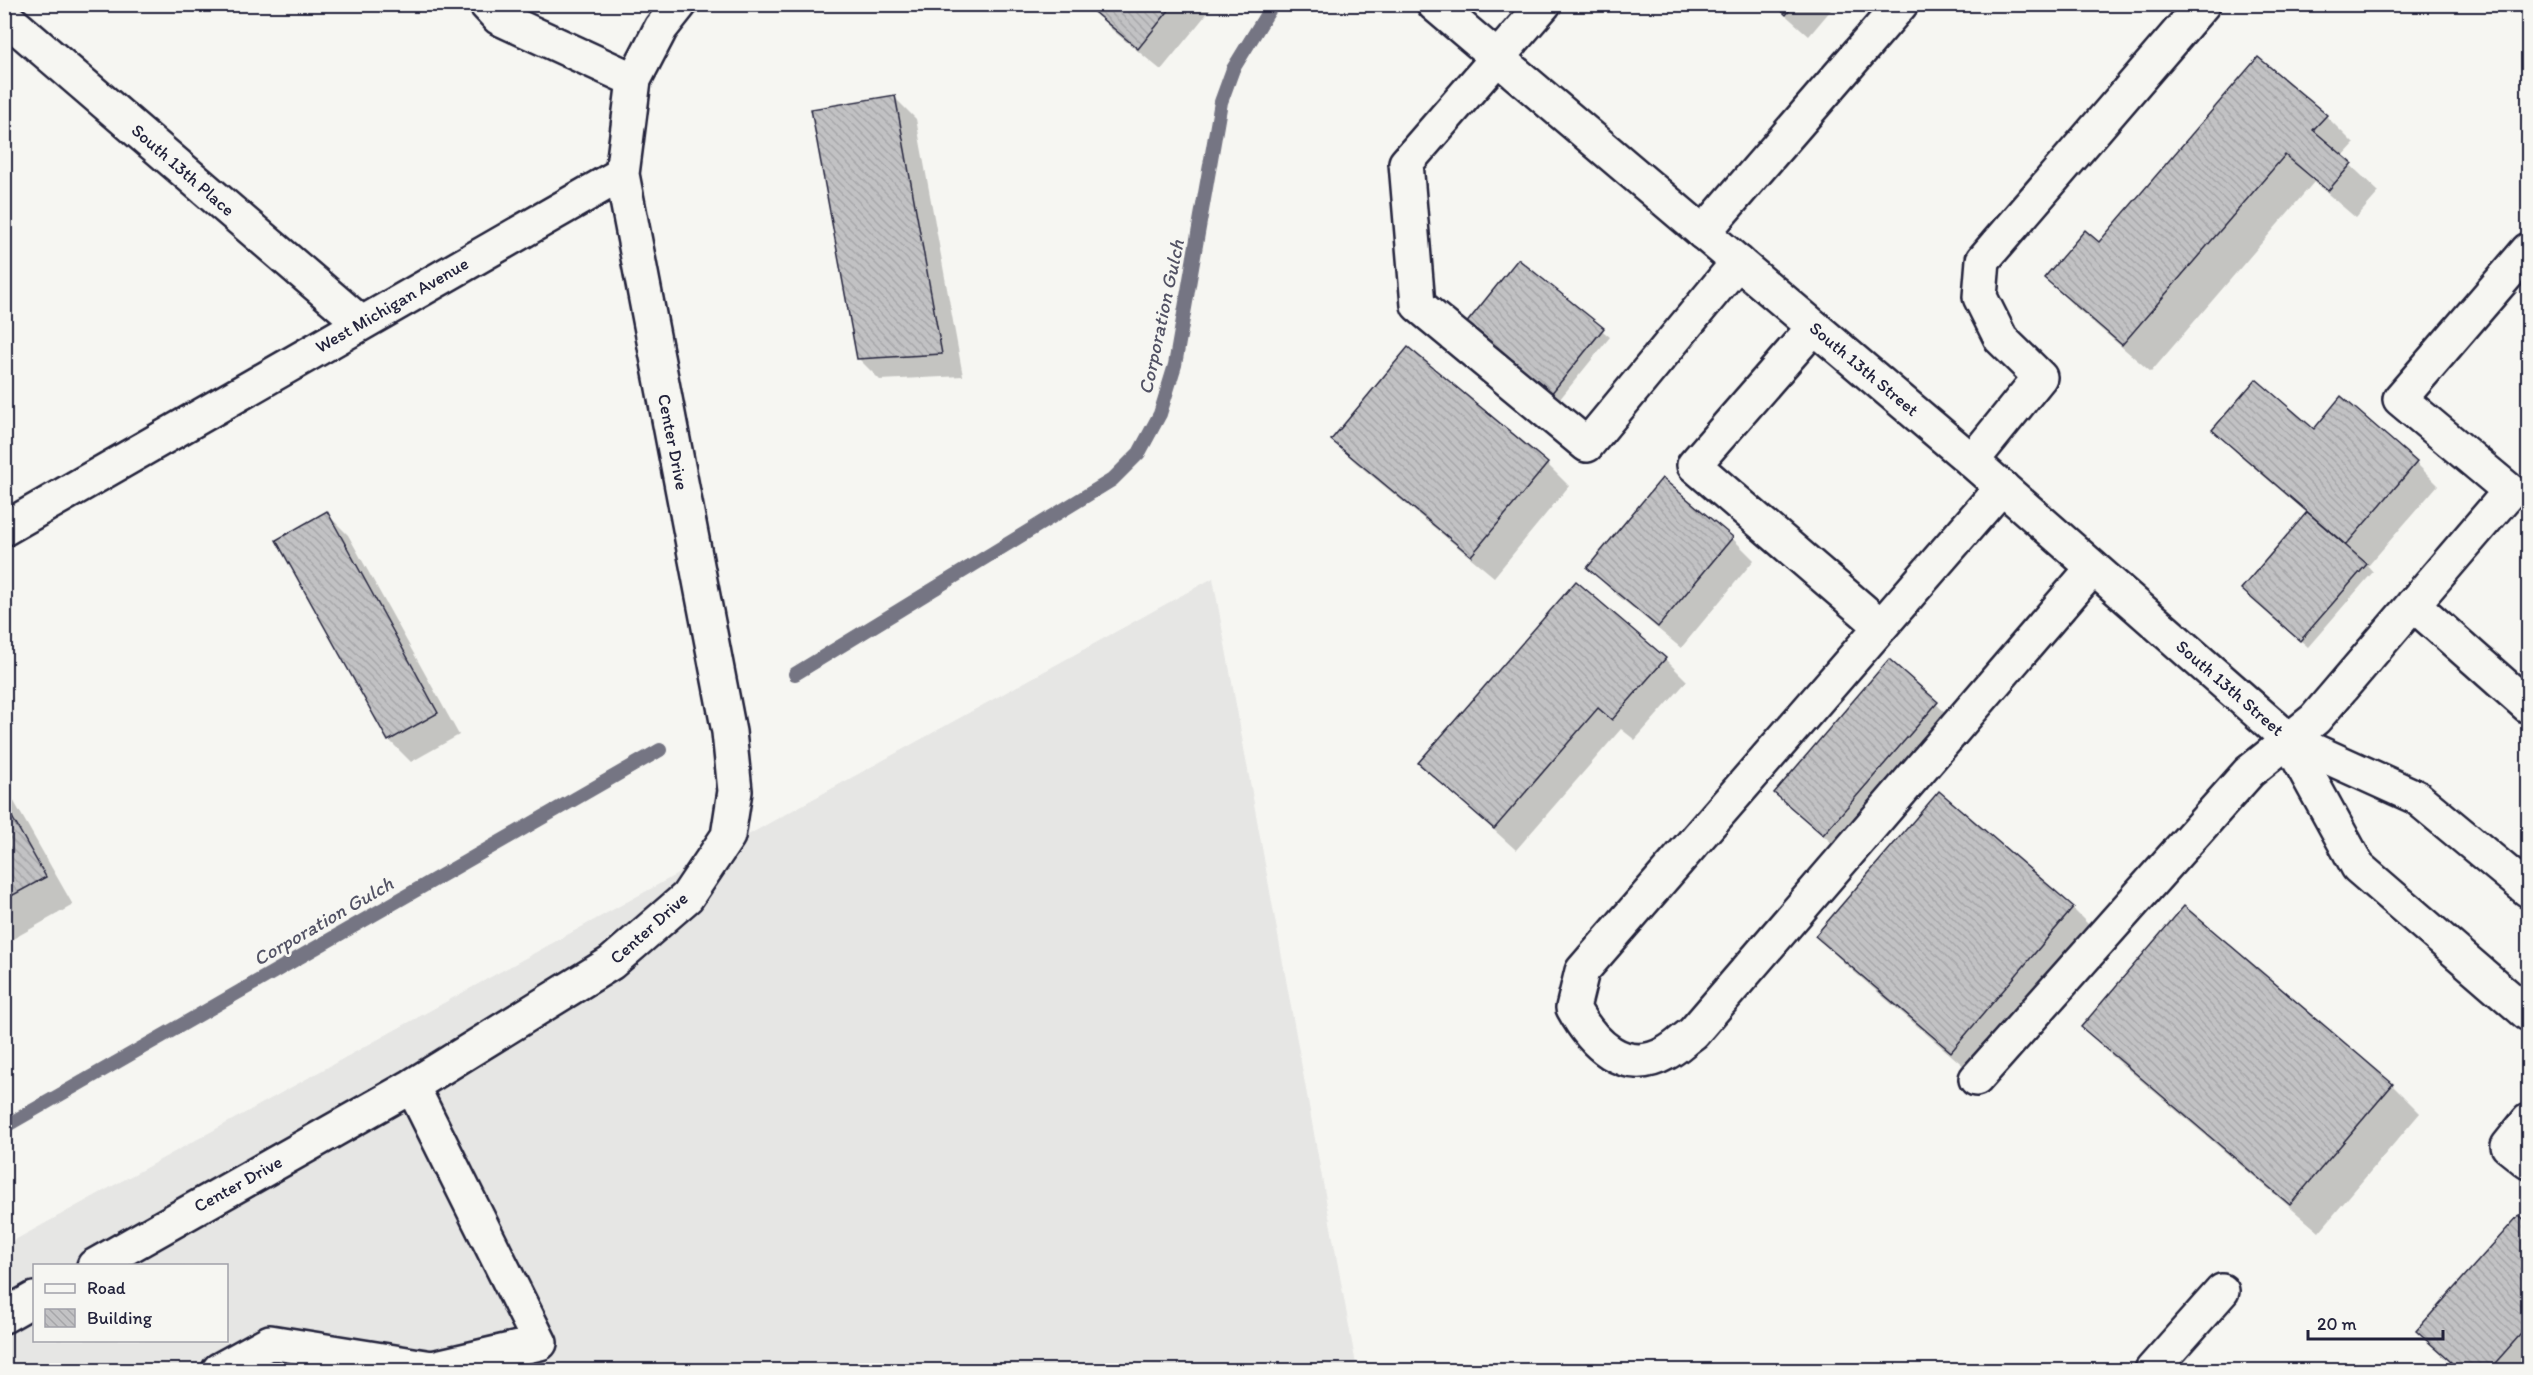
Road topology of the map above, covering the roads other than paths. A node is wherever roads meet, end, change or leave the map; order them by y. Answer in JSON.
{"nodes":[{"id":1,"x":486,"y":4,"type":"edge"},
{"id":2,"x":680,"y":4,"type":"edge"},
{"id":3,"x":1434,"y":4,"type":"edge"},
{"id":4,"x":1544,"y":4,"type":"edge"},
{"id":5,"x":1901,"y":4,"type":"edge"},
{"id":6,"x":2203,"y":4,"type":"edge"},
{"id":7,"x":4,"y":16,"type":"edge"},
{"id":8,"x":1498,"y":57,"type":"junction"},
{"id":9,"x":634,"y":80,"type":"junction"},
{"id":10,"x":622,"y":174,"type":"junction"},
{"id":11,"x":1703,"y":233,"type":"junction"},
{"id":12,"x":2529,"y":250,"type":"edge"},
{"id":13,"x":1738,"y":262,"type":"junction"},
{"id":14,"x":361,"y":323,"type":"junction"},
{"id":15,"x":1814,"y":327,"type":"junction"},
{"id":16,"x":1972,"y":461,"type":"junction"},
{"id":17,"x":2002,"y":487,"type":"junction"},
{"id":18,"x":4,"y":529,"type":"edge"},
{"id":19,"x":2093,"y":568,"type":"junction"},
{"id":20,"x":2414,"y":604,"type":"junction"},
{"id":21,"x":1881,"y":626,"type":"junction"},
{"id":22,"x":2529,"y":706,"type":"edge"},
{"id":23,"x":2288,"y":739,"type":"junction"},
{"id":24,"x":2529,"y":890,"type":"edge"},
{"id":25,"x":2529,"y":1014,"type":"edge"},
{"id":26,"x":1976,"y":1079,"type":"dead end"},
{"id":27,"x":412,"y":1086,"type":"junction"},
{"id":28,"x":2529,"y":1120,"type":"edge"},
{"id":29,"x":2518,"y":1154,"type":"edge"},
{"id":30,"x":98,"y":1264,"type":"edge"},
{"id":31,"x":2222,"y":1291,"type":"dead end"},
{"id":32,"x":33,"y":1300,"type":"edge"},
{"id":33,"x":4,"y":1316,"type":"edge"},
{"id":34,"x":219,"y":1371,"type":"edge"},
{"id":35,"x":2152,"y":1371,"type":"edge"}],
"edges":[{"from":1,"to":9,"type":"main road"},
{"from":2,"to":9,"type":"main road"},
{"from":3,"to":8,"type":"main road","name":"South 13th Street"},
{"from":4,"to":8,"type":"main road"},
{"from":5,"to":11,"type":"main road"},
{"from":6,"to":16,"type":"main road"},
{"from":7,"to":14,"type":"main road","name":"South 13th Place"},
{"from":8,"to":11,"type":"main road","name":"South 13th Street"},
{"from":8,"to":13,"type":"main road"},
{"from":9,"to":10,"type":"main road"},
{"from":10,"to":14,"type":"main road","name":"West Michigan Avenue"},
{"from":10,"to":27,"type":"main road","name":"Center Drive"},
{"from":11,"to":13,"type":"main road","name":"South 13th Street"},
{"from":12,"to":20,"type":"main road"},
{"from":13,"to":15,"type":"main road","name":"South 13th Street"},
{"from":14,"to":18,"type":"main road","name":"West Michigan Avenue"},
{"from":15,"to":16,"type":"main road","name":"South 13th Street"},
{"from":15,"to":21,"type":"main road"},
{"from":16,"to":17,"type":"main road","name":"South 13th Street"},
{"from":17,"to":19,"type":"main road","name":"South 13th Street"},
{"from":17,"to":21,"type":"main road"},
{"from":19,"to":21,"type":"main road"},
{"from":19,"to":23,"type":"main road","name":"South 13th Street"},
{"from":20,"to":22,"type":"main road"},
{"from":20,"to":23,"type":"main road"},
{"from":23,"to":24,"type":"main road","name":"South 13th Street"},
{"from":23,"to":25,"type":"main road","name":"South 13th Street"},
{"from":23,"to":26,"type":"main road"},
{"from":27,"to":30,"type":"main road","name":"Center Drive"},
{"from":27,"to":34,"type":"main road"},
{"from":28,"to":29,"type":"main road"},
{"from":31,"to":35,"type":"main road"},
{"from":32,"to":33,"type":"main road"}]}
